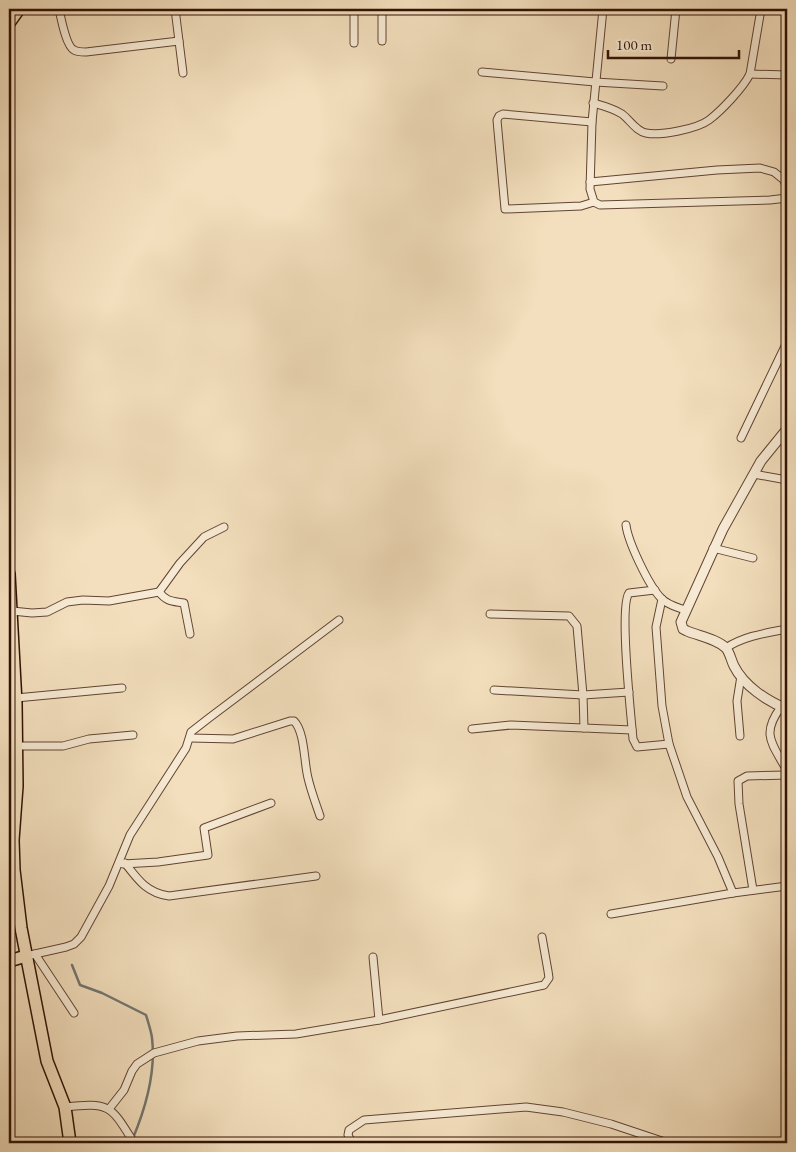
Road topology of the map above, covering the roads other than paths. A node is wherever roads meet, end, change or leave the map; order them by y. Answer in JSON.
{"nodes":[{"id":1,"x":19,"y":9,"type":"edge"},
{"id":2,"x":59,"y":9,"type":"edge"},
{"id":3,"x":175,"y":9,"type":"edge"},
{"id":4,"x":354,"y":9,"type":"edge"},
{"id":5,"x":382,"y":9,"type":"edge"},
{"id":6,"x":603,"y":9,"type":"edge"},
{"id":7,"x":676,"y":9,"type":"edge"},
{"id":8,"x":761,"y":9,"type":"edge"},
{"id":9,"x":782,"y":9,"type":"edge"},
{"id":10,"x":787,"y":10,"type":"edge"},
{"id":11,"x":9,"y":23,"type":"edge"},
{"id":12,"x":179,"y":40,"type":"junction"},
{"id":13,"x":382,"y":41,"type":"dead end"},
{"id":14,"x":354,"y":43,"type":"dead end"},
{"id":15,"x":671,"y":59,"type":"dead end"},
{"id":16,"x":482,"y":72,"type":"dead end"},
{"id":17,"x":183,"y":73,"type":"dead end"},
{"id":18,"x":750,"y":74,"type":"junction"},
{"id":19,"x":787,"y":75,"type":"edge"},
{"id":20,"x":595,"y":82,"type":"junction"},
{"id":21,"x":663,"y":86,"type":"dead end"},
{"id":22,"x":593,"y":103,"type":"junction"},
{"id":23,"x":592,"y":122,"type":"junction"},
{"id":24,"x":590,"y":182,"type":"junction"},
{"id":25,"x":787,"y":189,"type":"edge"},
{"id":26,"x":787,"y":198,"type":"edge"},
{"id":27,"x":594,"y":202,"type":"junction"},
{"id":28,"x":787,"y":342,"type":"edge"},
{"id":29,"x":787,"y":428,"type":"edge"},
{"id":30,"x":741,"y":438,"type":"dead end"},
{"id":31,"x":754,"y":474,"type":"junction"},
{"id":32,"x":787,"y":480,"type":"edge"},
{"id":33,"x":626,"y":525,"type":"dead end"},
{"id":34,"x":224,"y":526,"type":"dead end"},
{"id":35,"x":713,"y":548,"type":"junction"},
{"id":36,"x":753,"y":558,"type":"dead end"},
{"id":37,"x":9,"y":574,"type":"edge"},
{"id":38,"x":654,"y":590,"type":"junction"},
{"id":39,"x":159,"y":592,"type":"junction"},
{"id":40,"x":662,"y":599,"type":"junction"},
{"id":41,"x":685,"y":610,"type":"junction"},
{"id":42,"x":12,"y":611,"type":"junction"},
{"id":43,"x":490,"y":614,"type":"dead end"},
{"id":44,"x":339,"y":620,"type":"dead end"},
{"id":45,"x":787,"y":628,"type":"edge"},
{"id":46,"x":190,"y":634,"type":"dead end"},
{"id":47,"x":726,"y":648,"type":"junction"},
{"id":48,"x":741,"y":676,"type":"junction"},
{"id":49,"x":122,"y":688,"type":"dead end"},
{"id":50,"x":494,"y":690,"type":"dead end"},
{"id":51,"x":629,"y":692,"type":"junction"},
{"id":52,"x":583,"y":695,"type":"junction"},
{"id":53,"x":13,"y":701,"type":"edge"},
{"id":54,"x":784,"y":708,"type":"edge"},
{"id":55,"x":584,"y":728,"type":"junction"},
{"id":56,"x":472,"y":729,"type":"dead end"},
{"id":57,"x":632,"y":730,"type":"junction"},
{"id":58,"x":133,"y":735,"type":"dead end"},
{"id":59,"x":740,"y":736,"type":"dead end"},
{"id":60,"x":191,"y":738,"type":"junction"},
{"id":61,"x":669,"y":744,"type":"junction"},
{"id":62,"x":16,"y":746,"type":"junction"},
{"id":63,"x":787,"y":771,"type":"edge"},
{"id":64,"x":787,"y":775,"type":"edge"},
{"id":65,"x":271,"y":802,"type":"dead end"},
{"id":66,"x":320,"y":816,"type":"dead end"},
{"id":67,"x":122,"y":864,"type":"junction"},
{"id":68,"x":12,"y":871,"type":"edge"},
{"id":69,"x":316,"y":876,"type":"dead end"},
{"id":70,"x":787,"y":886,"type":"edge"},
{"id":71,"x":753,"y":890,"type":"junction"},
{"id":72,"x":733,"y":893,"type":"junction"},
{"id":73,"x":610,"y":914,"type":"dead end"},
{"id":74,"x":542,"y":937,"type":"dead end"},
{"id":75,"x":31,"y":955,"type":"junction"},
{"id":76,"x":373,"y":956,"type":"dead end"},
{"id":77,"x":9,"y":961,"type":"edge"},
{"id":78,"x":74,"y":1013,"type":"dead end"},
{"id":79,"x":378,"y":1020,"type":"junction"},
{"id":80,"x":65,"y":1107,"type":"junction"},
{"id":81,"x":109,"y":1109,"type":"junction"},
{"id":82,"x":133,"y":1140,"type":"edge"},
{"id":83,"x":70,"y":1143,"type":"edge"},
{"id":84,"x":352,"y":1143,"type":"edge"},
{"id":85,"x":668,"y":1143,"type":"edge"}],
"edges":[{"from":1,"to":11,"type":"main road"},
{"from":2,"to":12,"type":"street"},
{"from":3,"to":12,"type":"street"},
{"from":4,"to":14,"type":"street"},
{"from":5,"to":13,"type":"street"},
{"from":6,"to":20,"type":"street"},
{"from":7,"to":15,"type":"street"},
{"from":8,"to":18,"type":"street"},
{"from":9,"to":10,"type":"street"},
{"from":12,"to":17,"type":"street"},
{"from":16,"to":20,"type":"street"},
{"from":18,"to":19,"type":"street"},
{"from":18,"to":22,"type":"street"},
{"from":20,"to":21,"type":"street"},
{"from":20,"to":22,"type":"street"},
{"from":22,"to":23,"type":"street"},
{"from":23,"to":24,"type":"street"},
{"from":23,"to":27,"type":"street"},
{"from":24,"to":25,"type":"street"},
{"from":24,"to":27,"type":"street"},
{"from":26,"to":27,"type":"street"},
{"from":28,"to":30,"type":"street"},
{"from":29,"to":31,"type":"street"},
{"from":31,"to":32,"type":"street"},
{"from":31,"to":35,"type":"street"},
{"from":33,"to":38,"type":"street"},
{"from":34,"to":39,"type":"street"},
{"from":35,"to":36,"type":"street"},
{"from":35,"to":41,"type":"street"},
{"from":37,"to":42,"type":"main road"},
{"from":38,"to":40,"type":"street"},
{"from":38,"to":51,"type":"street"},
{"from":39,"to":42,"type":"street"},
{"from":39,"to":46,"type":"street"},
{"from":40,"to":41,"type":"street"},
{"from":40,"to":61,"type":"street"},
{"from":41,"to":47,"type":"street"},
{"from":42,"to":53,"type":"main road"},
{"from":43,"to":52,"type":"street"},
{"from":44,"to":60,"type":"street"},
{"from":45,"to":47,"type":"street"},
{"from":47,"to":48,"type":"street"},
{"from":48,"to":54,"type":"street"},
{"from":48,"to":59,"type":"street"},
{"from":49,"to":53,"type":"street"},
{"from":50,"to":52,"type":"street"},
{"from":51,"to":52,"type":"street"},
{"from":51,"to":57,"type":"street"},
{"from":52,"to":55,"type":"street"},
{"from":53,"to":62,"type":"main road"},
{"from":54,"to":63,"type":"street"},
{"from":55,"to":56,"type":"street"},
{"from":55,"to":57,"type":"street"},
{"from":57,"to":61,"type":"street"},
{"from":58,"to":62,"type":"street"},
{"from":60,"to":66,"type":"street"},
{"from":60,"to":67,"type":"street"},
{"from":61,"to":72,"type":"street"},
{"from":62,"to":68,"type":"main road"},
{"from":64,"to":71,"type":"street"},
{"from":65,"to":67,"type":"street"},
{"from":67,"to":69,"type":"street"},
{"from":67,"to":75,"type":"street"},
{"from":68,"to":75,"type":"main road"},
{"from":70,"to":71,"type":"street"},
{"from":71,"to":72,"type":"street"},
{"from":72,"to":73,"type":"street"},
{"from":74,"to":79,"type":"street"},
{"from":75,"to":77,"type":"main road"},
{"from":75,"to":78,"type":"street"},
{"from":75,"to":80,"type":"main road"},
{"from":76,"to":79,"type":"street"},
{"from":79,"to":81,"type":"street"},
{"from":80,"to":81,"type":"street"},
{"from":80,"to":83,"type":"main road"},
{"from":81,"to":82,"type":"street"},
{"from":84,"to":85,"type":"street"}]}
